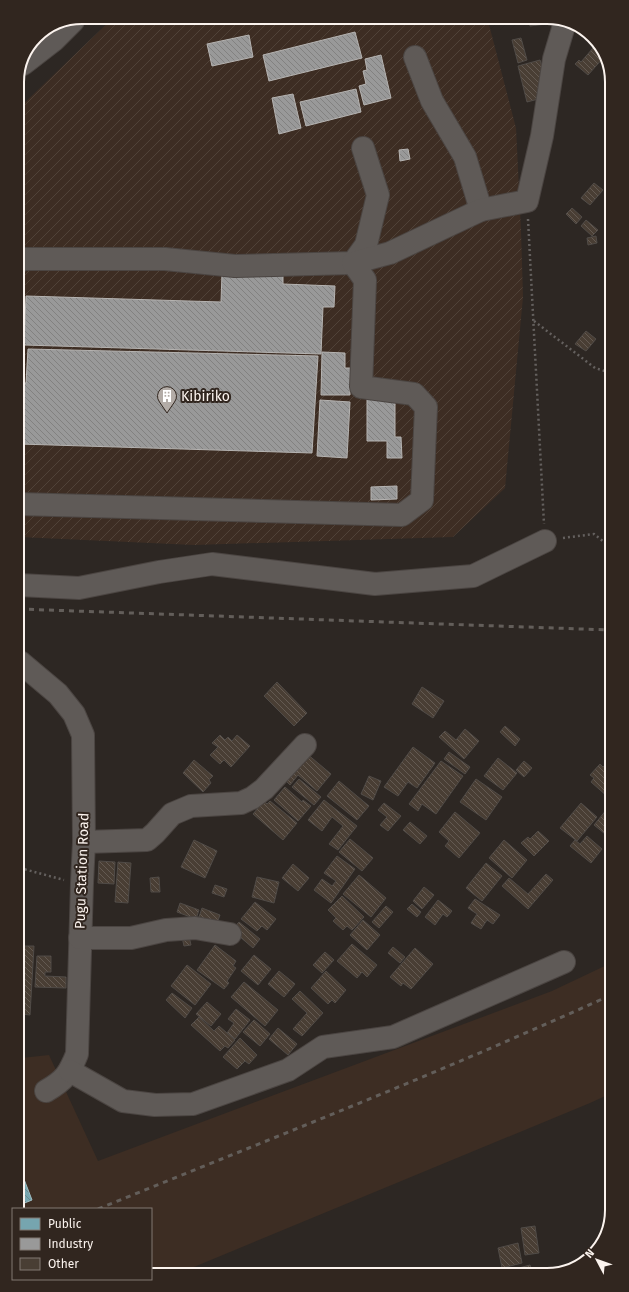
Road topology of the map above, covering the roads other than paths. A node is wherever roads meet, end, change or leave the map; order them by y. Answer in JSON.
{"nodes":[{"id":1,"x":68,"y":26,"type":"edge"},
{"id":2,"x":564,"y":27,"type":"edge"},
{"id":3,"x":415,"y":57,"type":"dead end"},
{"id":4,"x":29,"y":60,"type":"edge"},
{"id":5,"x":363,"y":148,"type":"dead end"},
{"id":6,"x":481,"y":210,"type":"junction"},
{"id":7,"x":24,"y":259,"type":"edge"},
{"id":8,"x":353,"y":263,"type":"junction"},
{"id":9,"x":24,"y":504,"type":"edge"},
{"id":10,"x":545,"y":541,"type":"road end"},
{"id":11,"x":24,"y":585,"type":"edge"},
{"id":12,"x":24,"y":665,"type":"edge"},
{"id":13,"x":305,"y":745,"type":"dead end"},
{"id":14,"x":84,"y":842,"type":"junction"},
{"id":15,"x":230,"y":934,"type":"dead end"},
{"id":16,"x":80,"y":938,"type":"junction"},
{"id":17,"x":564,"y":962,"type":"dead end"},
{"id":18,"x":70,"y":1071,"type":"junction"},
{"id":19,"x":46,"y":1091,"type":"dead end"}],
"edges":[{"from":1,"to":4,"type":"street"},
{"from":2,"to":6,"type":"street"},
{"from":3,"to":6,"type":"street"},
{"from":5,"to":8,"type":"street"},
{"from":6,"to":8,"type":"street"},
{"from":7,"to":8,"type":"street"},
{"from":8,"to":9,"type":"street"},
{"from":10,"to":11,"type":"street"},
{"from":12,"to":14,"type":"street","name":"Pugu Station Road"},
{"from":13,"to":14,"type":"street"},
{"from":14,"to":16,"type":"street","name":"Pugu Station Road"},
{"from":15,"to":16,"type":"street"},
{"from":16,"to":18,"type":"street","name":"Pugu Station Road"},
{"from":17,"to":18,"type":"street"},
{"from":18,"to":19,"type":"street","name":"Pugu Station Road"}]}
